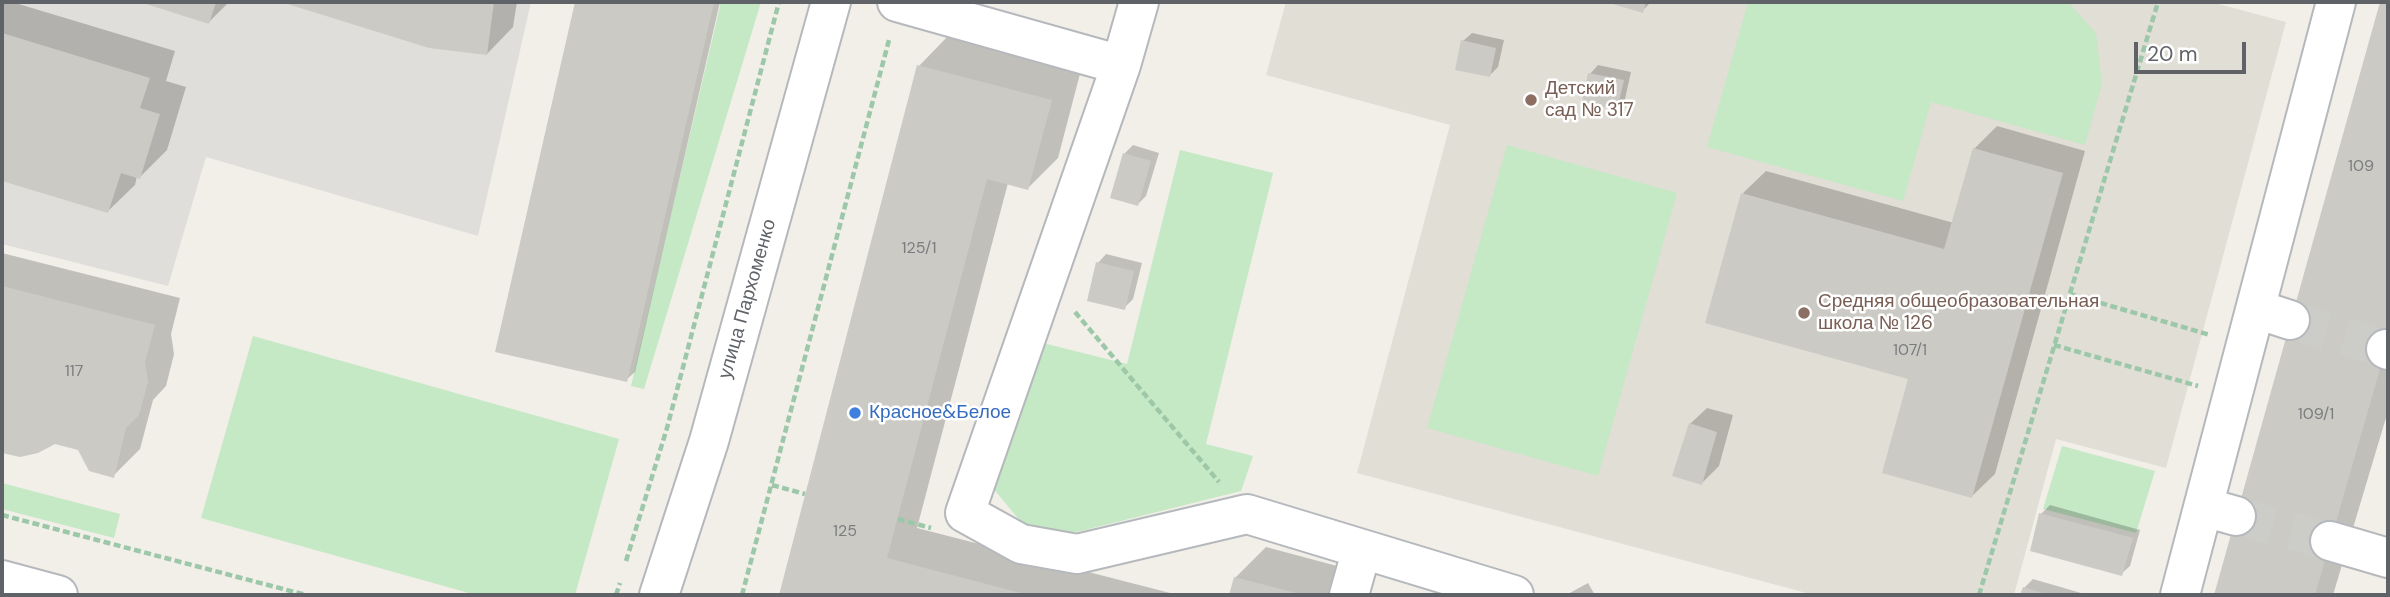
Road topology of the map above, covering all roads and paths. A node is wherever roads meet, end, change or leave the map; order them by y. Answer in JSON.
{"nodes":[{"id":1,"x":779,"y":2,"type":"edge"},
{"id":2,"x":831,"y":2,"type":"edge"},
{"id":3,"x":898,"y":2,"type":"edge"},
{"id":4,"x":1139,"y":2,"type":"edge"},
{"id":5,"x":2158,"y":2,"type":"edge"},
{"id":6,"x":2336,"y":2,"type":"edge"},
{"id":7,"x":1121,"y":65,"type":"junction"},
{"id":8,"x":1047,"y":279,"type":"junction"},
{"id":9,"x":2070,"y":294,"type":"junction"},
{"id":10,"x":2054,"y":345,"type":"junction"},
{"id":11,"x":2246,"y":346,"type":"junction"},
{"id":12,"x":2233,"y":396,"type":"junction"},
{"id":13,"x":772,"y":485,"type":"junction"},
{"id":14,"x":805,"y":494,"type":"dead end"},
{"id":15,"x":1247,"y":514,"type":"junction"},
{"id":16,"x":2,"y":515,"type":"edge"},
{"id":17,"x":2330,"y":541,"type":"tunnel mouth"},
{"id":18,"x":1362,"y":549,"type":"junction"},
{"id":19,"x":2388,"y":558,"type":"edge"},
{"id":20,"x":624,"y":570,"type":"dead end"},
{"id":21,"x":2,"y":580,"type":"edge"},
{"id":22,"x":620,"y":582,"type":"dead end"},
{"id":23,"x":58,"y":595,"type":"edge"},
{"id":24,"x":306,"y":595,"type":"edge"},
{"id":25,"x":616,"y":595,"type":"edge"},
{"id":26,"x":659,"y":595,"type":"edge"},
{"id":27,"x":742,"y":595,"type":"edge"},
{"id":28,"x":1349,"y":595,"type":"edge"},
{"id":29,"x":1514,"y":595,"type":"edge"},
{"id":30,"x":1979,"y":595,"type":"edge"},
{"id":31,"x":2180,"y":595,"type":"edge"}],
"edges":[{"from":1,"to":20,"type":"path"},
{"from":2,"to":26,"type":"street","name":"улица Пархоменко"},
{"from":3,"to":7,"type":"street"},
{"from":3,"to":13,"type":"path"},
{"from":4,"to":7,"type":"street"},
{"from":5,"to":9,"type":"path"},
{"from":6,"to":11,"type":"street"},
{"from":7,"to":8,"type":"street"},
{"from":8,"to":15,"type":"path"},
{"from":8,"to":15,"type":"street"},
{"from":9,"to":10,"type":"path"},
{"from":9,"to":11,"type":"path"},
{"from":10,"to":12,"type":"path"},
{"from":10,"to":30,"type":"path"},
{"from":11,"to":12,"type":"street"},
{"from":12,"to":31,"type":"street"},
{"from":13,"to":14,"type":"path"},
{"from":13,"to":27,"type":"path"},
{"from":15,"to":18,"type":"street"},
{"from":16,"to":24,"type":"path"},
{"from":17,"to":19,"type":"street"},
{"from":18,"to":28,"type":"street"},
{"from":18,"to":29,"type":"street"},
{"from":21,"to":23,"type":"street"},
{"from":22,"to":25,"type":"path"}]}
